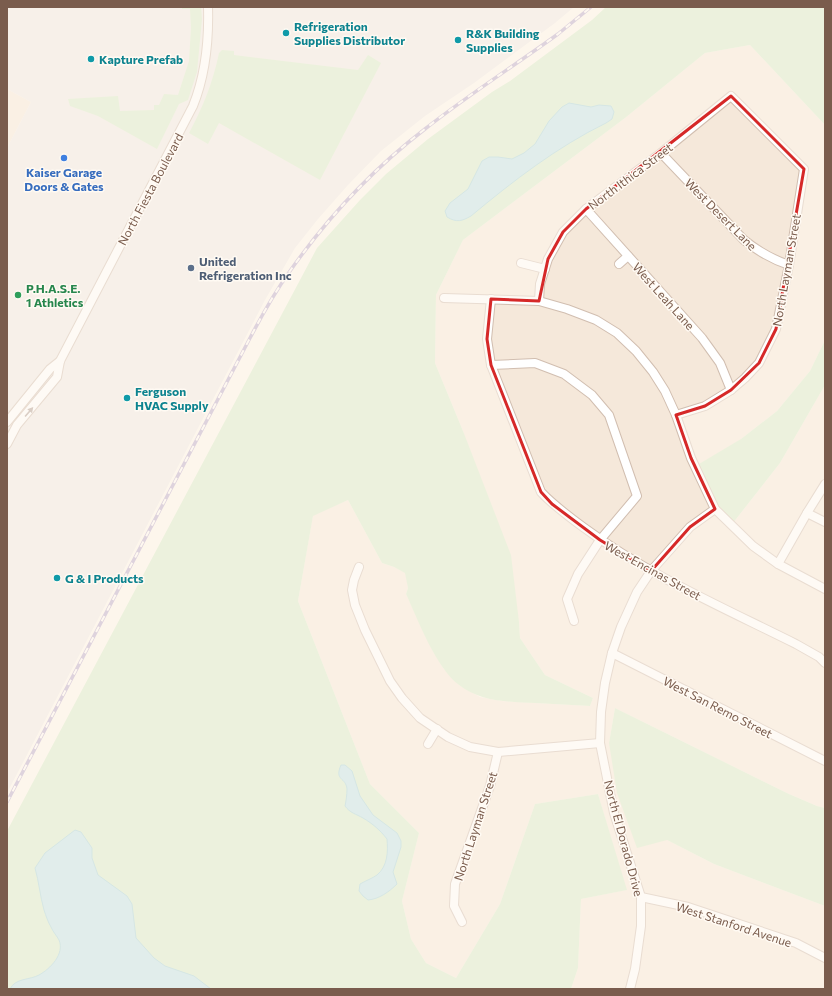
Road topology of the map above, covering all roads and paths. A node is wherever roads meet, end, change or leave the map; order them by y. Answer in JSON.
{"nodes":[{"id":1,"x":208,"y":7,"type":"edge"},
{"id":2,"x":661,"y":153,"type":"junction"},
{"id":3,"x":804,"y":169,"type":"joint"},
{"id":4,"x":586,"y":209,"type":"junction"},
{"id":5,"x":628,"y":256,"type":"junction"},
{"id":6,"x":521,"y":263,"type":"dead end"},
{"id":7,"x":619,"y":264,"type":"dead end"},
{"id":8,"x":789,"y":265,"type":"junction"},
{"id":9,"x":545,"y":269,"type":"junction"},
{"id":10,"x":444,"y":298,"type":"dead end"},
{"id":11,"x":492,"y":299,"type":"junction"},
{"id":12,"x":539,"y":301,"type":"junction"},
{"id":13,"x":60,"y":362,"type":"junction"},
{"id":14,"x":491,"y":365,"type":"junction"},
{"id":15,"x":731,"y":390,"type":"junction"},
{"id":16,"x":676,"y":415,"type":"junction"},
{"id":17,"x":7,"y":422,"type":"edge"},
{"id":18,"x":7,"y":444,"type":"edge"},
{"id":19,"x":825,"y":484,"type":"edge"},
{"id":20,"x":714,"y":509,"type":"junction"},
{"id":21,"x":807,"y":513,"type":"junction"},
{"id":22,"x":825,"y":522,"type":"edge"},
{"id":23,"x":600,"y":540,"type":"junction"},
{"id":24,"x":778,"y":564,"type":"junction"},
{"id":25,"x":359,"y":567,"type":"dead end"},
{"id":26,"x":651,"y":571,"type":"junction"},
{"id":27,"x":825,"y":589,"type":"edge"},
{"id":28,"x":574,"y":621,"type":"dead end"},
{"id":29,"x":612,"y":653,"type":"junction"},
{"id":30,"x":825,"y":663,"type":"edge"},
{"id":31,"x":437,"y":729,"type":"junction"},
{"id":32,"x":600,"y":743,"type":"junction"},
{"id":33,"x":428,"y":744,"type":"dead end"},
{"id":34,"x":498,"y":752,"type":"junction"},
{"id":35,"x":825,"y":761,"type":"edge"},
{"id":36,"x":641,"y":897,"type":"junction"},
{"id":37,"x":462,"y":922,"type":"dead end"},
{"id":38,"x":825,"y":958,"type":"edge"},
{"id":39,"x":630,"y":989,"type":"edge"}],
"edges":[{"from":1,"to":13,"type":"street","name":"North Fiesta Boulevard"},
{"from":2,"to":3,"type":"street","name":"North Ithica Street"},
{"from":2,"to":4,"type":"street","name":"North Ithica Street"},
{"from":2,"to":8,"type":"street","name":"West Desert Lane"},
{"from":3,"to":8,"type":"street","name":"North Layman Street"},
{"from":4,"to":5,"type":"street","name":"West Leah Lane"},
{"from":4,"to":9,"type":"street","name":"North Ithica Street"},
{"from":5,"to":7,"type":"street"},
{"from":5,"to":15,"type":"street","name":"West Leah Lane"},
{"from":6,"to":9,"type":"street"},
{"from":8,"to":15,"type":"street","name":"North Layman Street"},
{"from":9,"to":12,"type":"street","name":"North Ithica Street"},
{"from":10,"to":11,"type":"street"},
{"from":11,"to":12,"type":"street"},
{"from":11,"to":14,"type":"street","name":"West Encinas Street"},
{"from":12,"to":16,"type":"street"},
{"from":13,"to":17,"type":"street","name":"North Fiesta Boulevard"},
{"from":18,"to":13,"type":"street","name":"North Fiesta Boulevard","one_way":true},
{"from":14,"to":23,"type":"street","name":"West Encinas Street"},
{"from":14,"to":23,"type":"street"},
{"from":15,"to":16,"type":"street","name":"North Layman Street"},
{"from":16,"to":20,"type":"street"},
{"from":19,"to":21,"type":"street"},
{"from":20,"to":24,"type":"street"},
{"from":20,"to":26,"type":"street","name":"North El Dorado Drive"},
{"from":21,"to":22,"type":"street"},
{"from":21,"to":24,"type":"street"},
{"from":23,"to":26,"type":"street","name":"West Encinas Street"},
{"from":23,"to":28,"type":"street"},
{"from":24,"to":27,"type":"street"},
{"from":25,"to":31,"type":"street"},
{"from":26,"to":29,"type":"street","name":"North El Dorado Drive"},
{"from":26,"to":30,"type":"street","name":"West Encinas Street"},
{"from":29,"to":32,"type":"street","name":"North El Dorado Drive"},
{"from":29,"to":35,"type":"street","name":"West San Remo Street"},
{"from":31,"to":33,"type":"street"},
{"from":31,"to":34,"type":"street"},
{"from":32,"to":34,"type":"street"},
{"from":32,"to":36,"type":"street","name":"North El Dorado Drive"},
{"from":34,"to":37,"type":"street","name":"North Layman Street"},
{"from":36,"to":38,"type":"street","name":"West Stanford Avenue"},
{"from":36,"to":39,"type":"street","name":"North El Dorado Drive"}]}
